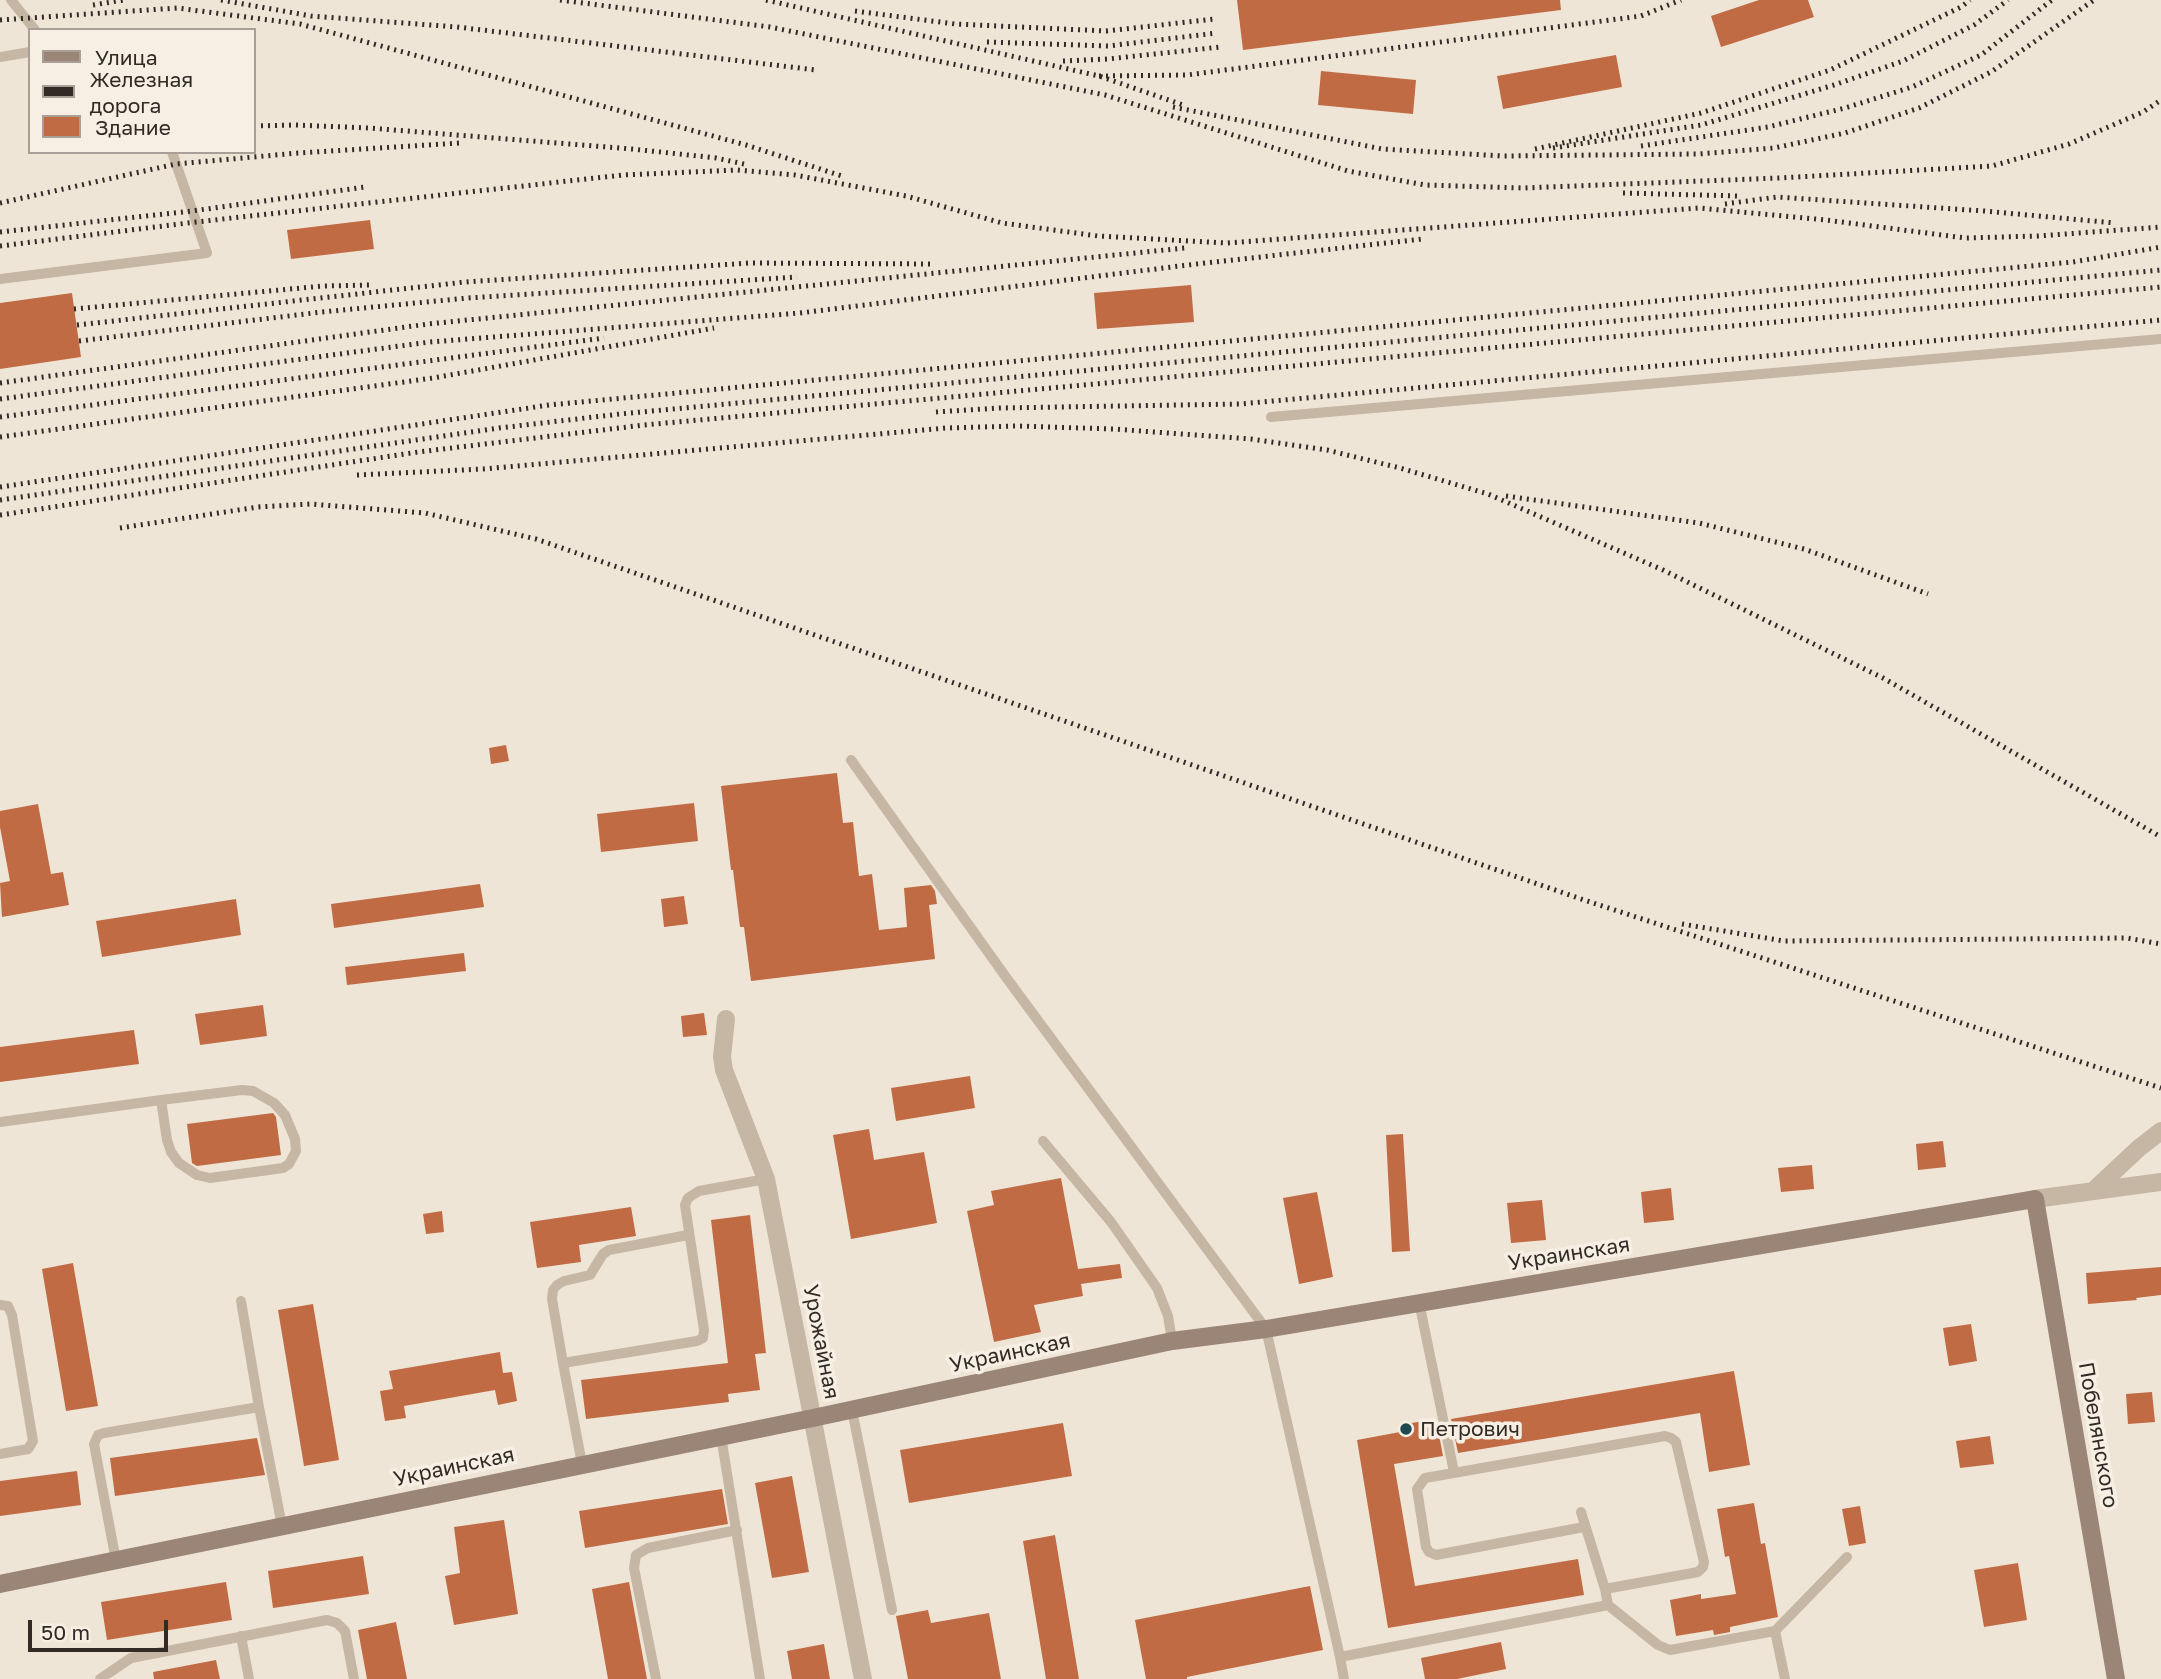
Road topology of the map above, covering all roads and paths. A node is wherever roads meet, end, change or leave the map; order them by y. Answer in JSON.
{"nodes":[{"id":1,"x":11,"y":0,"type":"edge"},
{"id":2,"x":33,"y":28,"type":"edge"},
{"id":3,"x":28,"y":52,"type":"edge"},
{"id":4,"x":0,"y":57,"type":"edge"},
{"id":5,"x":173,"y":154,"type":"edge"},
{"id":6,"x":0,"y":279,"type":"edge"},
{"id":7,"x":2161,"y":339,"type":"edge"},
{"id":8,"x":1271,"y":417,"type":"dead end"},
{"id":9,"x":851,"y":760,"type":"dead end"},
{"id":10,"x":726,"y":1019,"type":"dead end"},
{"id":11,"x":161,"y":1100,"type":"junction"},
{"id":12,"x":0,"y":1122,"type":"edge"},
{"id":13,"x":2161,"y":1131,"type":"edge"},
{"id":14,"x":1044,"y":1141,"type":"dead end"},
{"id":15,"x":766,"y":1179,"type":"junction"},
{"id":16,"x":2161,"y":1182,"type":"edge"},
{"id":17,"x":2092,"y":1191,"type":"junction"},
{"id":18,"x":2035,"y":1199,"type":"junction"},
{"id":19,"x":688,"y":1234,"type":"junction"},
{"id":20,"x":241,"y":1301,"type":"dead end"},
{"id":21,"x":1419,"y":1302,"type":"junction"},
{"id":22,"x":0,"y":1304,"type":"edge"},
{"id":23,"x":1266,"y":1329,"type":"junction"},
{"id":24,"x":1172,"y":1341,"type":"junction"},
{"id":25,"x":563,"y":1363,"type":"junction"},
{"id":26,"x":258,"y":1407,"type":"junction"},
{"id":27,"x":852,"y":1410,"type":"junction"},
{"id":28,"x":813,"y":1418,"type":"junction"},
{"id":29,"x":721,"y":1436,"type":"junction"},
{"id":30,"x":0,"y":1454,"type":"edge"},
{"id":31,"x":582,"y":1464,"type":"junction"},
{"id":32,"x":1454,"y":1472,"type":"junction"},
{"id":33,"x":1581,"y":1512,"type":"dead end"},
{"id":34,"x":282,"y":1526,"type":"junction"},
{"id":35,"x":1584,"y":1527,"type":"junction"},
{"id":36,"x":737,"y":1530,"type":"junction"},
{"id":37,"x":1847,"y":1557,"type":"dead end"},
{"id":38,"x":116,"y":1561,"type":"junction"},
{"id":39,"x":0,"y":1584,"type":"edge"},
{"id":40,"x":1605,"y":1589,"type":"junction"},
{"id":41,"x":1608,"y":1605,"type":"junction"},
{"id":42,"x":892,"y":1610,"type":"dead end"},
{"id":43,"x":1775,"y":1631,"type":"junction"},
{"id":44,"x":241,"y":1636,"type":"junction"},
{"id":45,"x":1340,"y":1657,"type":"junction"},
{"id":46,"x":100,"y":1679,"type":"edge"},
{"id":47,"x":249,"y":1679,"type":"edge"},
{"id":48,"x":354,"y":1679,"type":"edge"},
{"id":49,"x":656,"y":1679,"type":"edge"},
{"id":50,"x":760,"y":1679,"type":"edge"},
{"id":51,"x":863,"y":1679,"type":"edge"},
{"id":52,"x":1344,"y":1679,"type":"edge"},
{"id":53,"x":1785,"y":1679,"type":"edge"},
{"id":54,"x":2116,"y":1679,"type":"edge"}],
"edges":[{"from":1,"to":2,"type":"lane"},
{"from":3,"to":4,"type":"lane"},
{"from":5,"to":6,"type":"lane"},
{"from":7,"to":8,"type":"lane"},
{"from":9,"to":23,"type":"lane"},
{"from":10,"to":15,"type":"street","name":"Урожайная"},
{"from":11,"to":11,"type":"lane"},
{"from":11,"to":12,"type":"lane"},
{"from":13,"to":17,"type":"street"},
{"from":14,"to":24,"type":"lane"},
{"from":15,"to":19,"type":"lane"},
{"from":15,"to":28,"type":"street","name":"Урожайная"},
{"from":16,"to":17,"type":"street"},
{"from":17,"to":18,"type":"street"},
{"from":18,"to":21,"type":"street","name":"Украинская"},
{"from":18,"to":54,"type":"street","name":"Побелянского"},
{"from":19,"to":25,"type":"lane"},
{"from":19,"to":25,"type":"lane"},
{"from":20,"to":26,"type":"lane"},
{"from":21,"to":23,"type":"street","name":"Украинская"},
{"from":21,"to":32,"type":"lane"},
{"from":22,"to":30,"type":"lane"},
{"from":23,"to":24,"type":"street","name":"Украинская"},
{"from":23,"to":45,"type":"lane"},
{"from":24,"to":27,"type":"street","name":"Украинская"},
{"from":25,"to":31,"type":"lane"},
{"from":26,"to":34,"type":"lane"},
{"from":26,"to":38,"type":"lane"},
{"from":27,"to":28,"type":"street","name":"Украинская"},
{"from":27,"to":42,"type":"lane"},
{"from":28,"to":29,"type":"street","name":"Украинская"},
{"from":28,"to":51,"type":"street","name":"Урожайная"},
{"from":29,"to":31,"type":"street","name":"Украинская"},
{"from":29,"to":36,"type":"lane"},
{"from":31,"to":34,"type":"street","name":"Украинская"},
{"from":32,"to":35,"type":"lane"},
{"from":32,"to":40,"type":"lane"},
{"from":33,"to":35,"type":"lane"},
{"from":34,"to":38,"type":"street","name":"Украинская"},
{"from":35,"to":40,"type":"lane"},
{"from":36,"to":49,"type":"lane"},
{"from":36,"to":50,"type":"lane"},
{"from":37,"to":43,"type":"lane"},
{"from":38,"to":39,"type":"street","name":"Украинская"},
{"from":40,"to":41,"type":"lane"},
{"from":41,"to":43,"type":"lane"},
{"from":41,"to":45,"type":"lane"},
{"from":43,"to":53,"type":"lane"},
{"from":44,"to":46,"type":"lane"},
{"from":44,"to":47,"type":"lane"},
{"from":44,"to":48,"type":"lane"},
{"from":45,"to":52,"type":"lane"}]}
